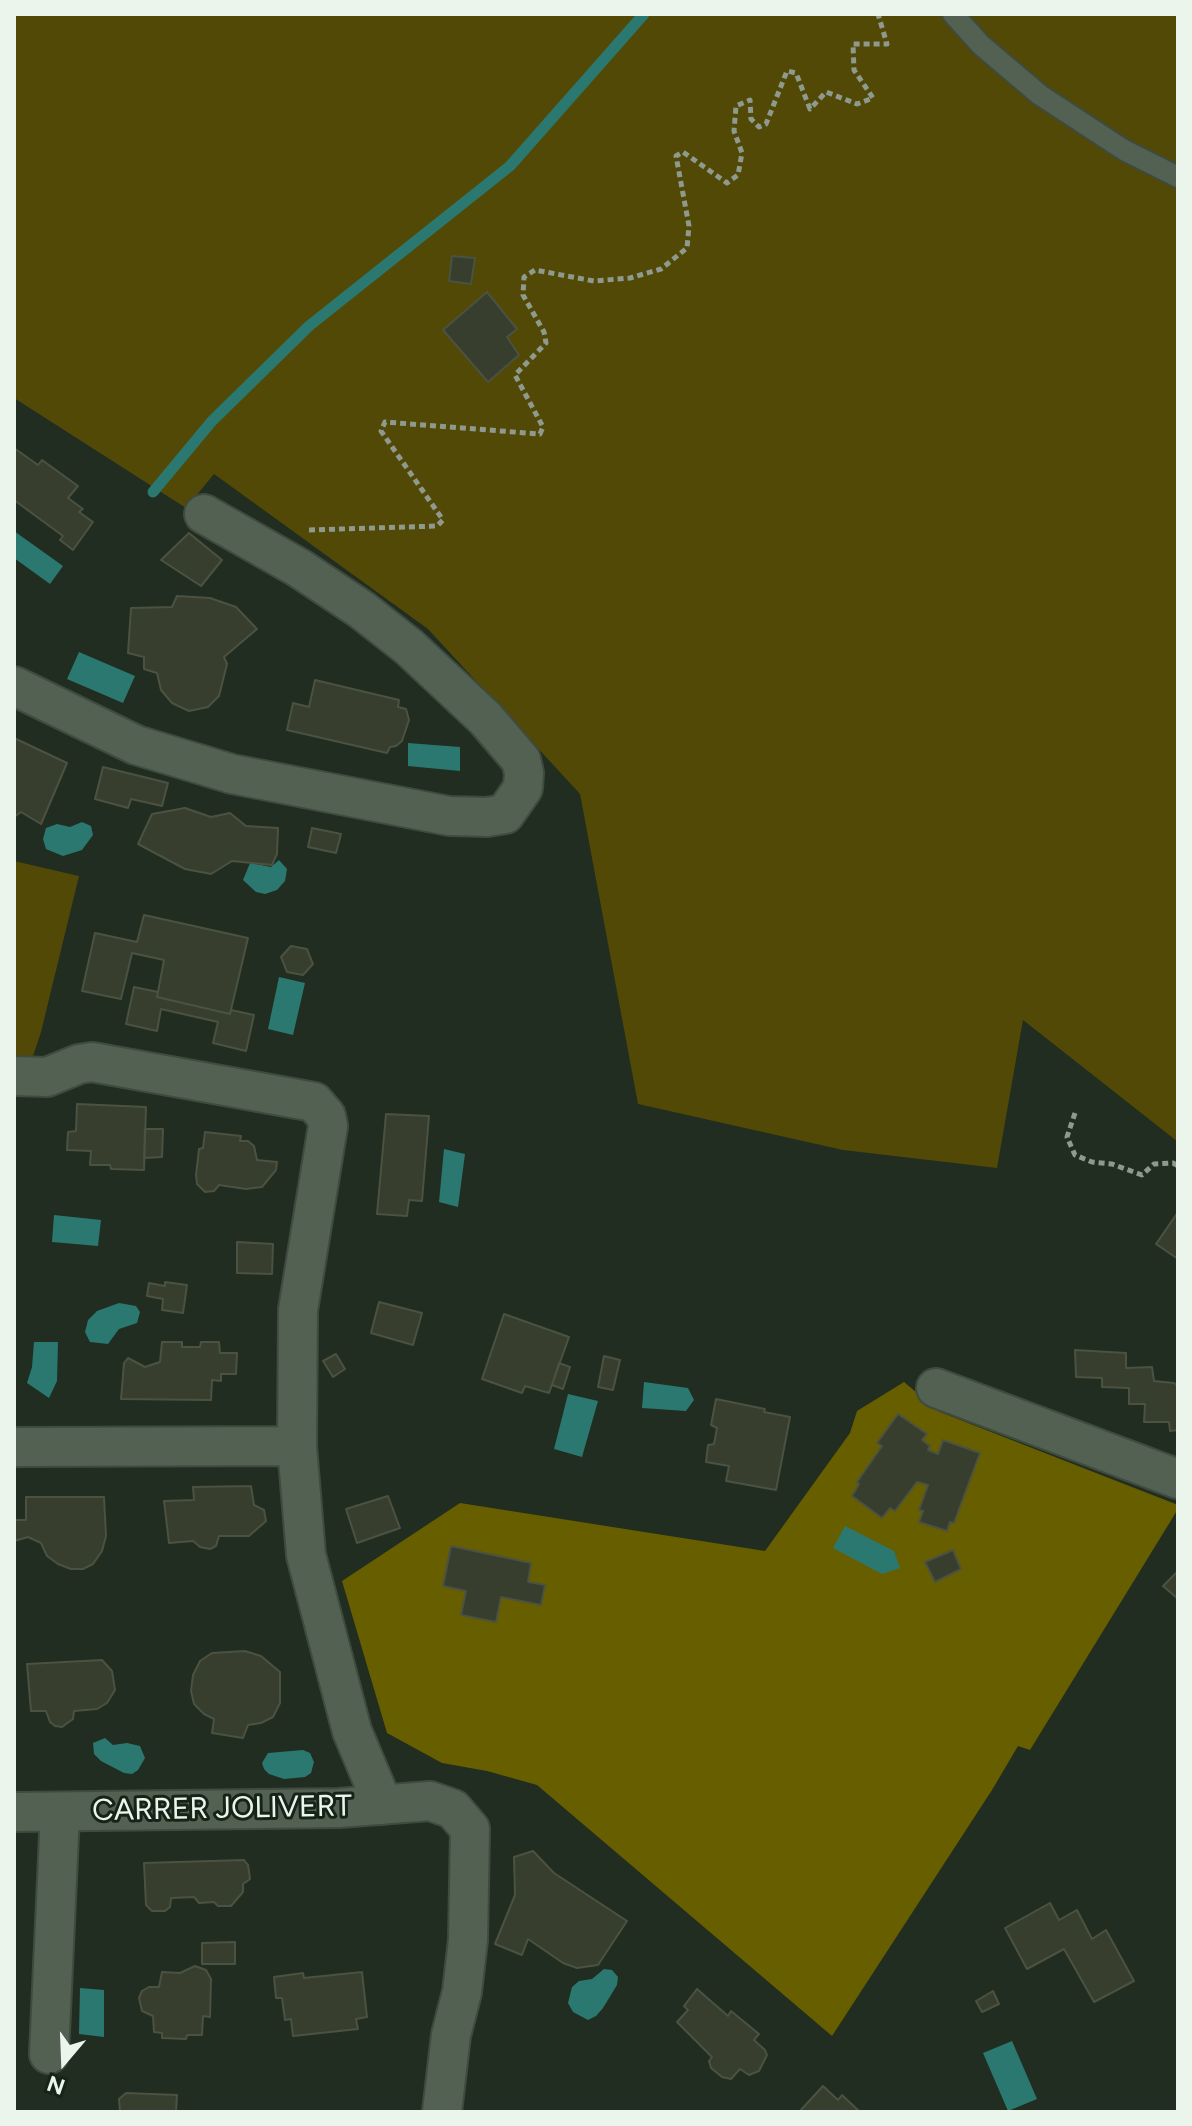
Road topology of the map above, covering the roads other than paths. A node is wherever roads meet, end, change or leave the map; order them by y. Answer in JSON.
{"nodes":[{"id":1,"x":953,"y":14,"type":"edge"},
{"id":2,"x":1178,"y":177,"type":"edge"},
{"id":3,"x":204,"y":514,"type":"dead end"},
{"id":4,"x":14,"y":686,"type":"edge"},
{"id":5,"x":14,"y":1076,"type":"edge"},
{"id":6,"x":936,"y":1388,"type":"dead end"},
{"id":7,"x":297,"y":1446,"type":"junction"},
{"id":8,"x":14,"y":1447,"type":"edge"},
{"id":9,"x":1178,"y":1479,"type":"edge"},
{"id":10,"x":383,"y":1805,"type":"junction"},
{"id":11,"x":14,"y":1812,"type":"edge"},
{"id":12,"x":60,"y":1813,"type":"junction"},
{"id":13,"x":49,"y":2054,"type":"dead end"},
{"id":14,"x":442,"y":2112,"type":"edge"}],
"edges":[{"from":1,"to":2,"type":"lane"},
{"from":3,"to":4,"type":"street"},
{"from":5,"to":7,"type":"street"},
{"from":6,"to":9,"type":"street"},
{"from":7,"to":8,"type":"street"},
{"from":7,"to":10,"type":"street"},
{"from":10,"to":12,"type":"street","name":"CARRER JOLIVERT"},
{"from":10,"to":14,"type":"street","name":"CARRER JOLIVERT"},
{"from":11,"to":12,"type":"street","name":"CARRER JOLIVERT"},
{"from":12,"to":13,"type":"street","name":"CARRER JOLIVERT"}]}
